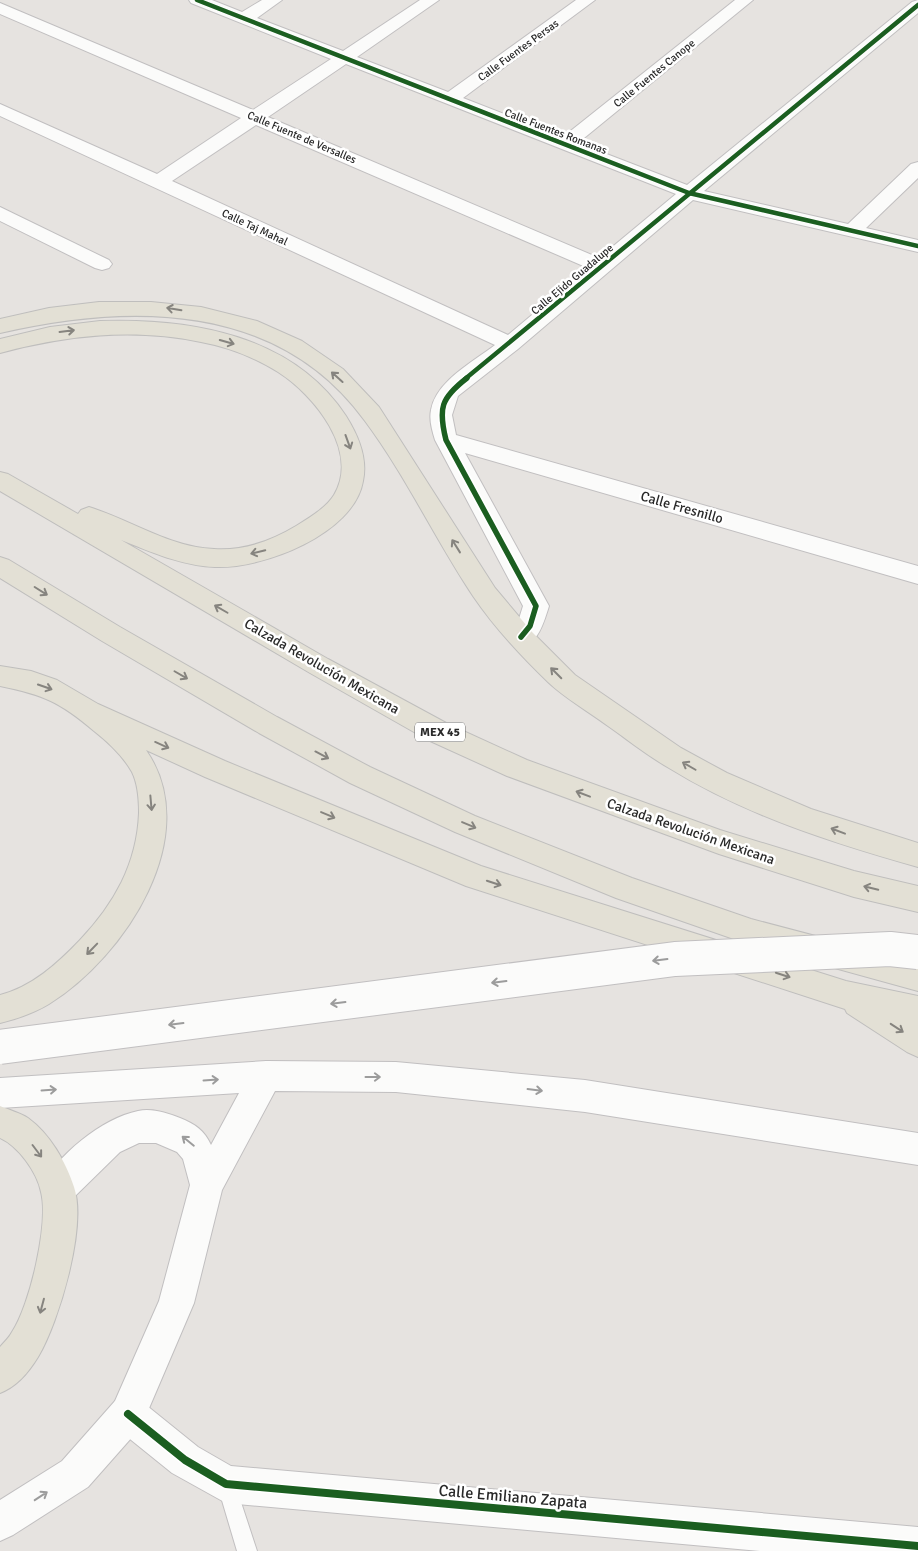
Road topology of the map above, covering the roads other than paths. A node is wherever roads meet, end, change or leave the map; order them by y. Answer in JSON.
{"nodes":[{"id":1,"x":197,"y":0,"type":"edge"},
{"id":2,"x":274,"y":0,"type":"edge"},
{"id":3,"x":431,"y":0,"type":"edge"},
{"id":4,"x":587,"y":0,"type":"edge"},
{"id":5,"x":745,"y":0,"type":"edge"},
{"id":6,"x":918,"y":5,"type":"edge"},
{"id":7,"x":0,"y":8,"type":"edge"},
{"id":8,"x":244,"y":18,"type":"junction"},
{"id":9,"x":342,"y":58,"type":"junction"},
{"id":10,"x":449,"y":100,"type":"junction"},
{"id":11,"x":0,"y":109,"type":"edge"},
{"id":12,"x":256,"y":117,"type":"junction"},
{"id":13,"x":564,"y":145,"type":"junction"},
{"id":14,"x":918,"y":168,"type":"edge"},
{"id":15,"x":158,"y":182,"type":"junction"},
{"id":16,"x":689,"y":193,"type":"junction"},
{"id":17,"x":0,"y":214,"type":"edge"},
{"id":18,"x":853,"y":230,"type":"junction"},
{"id":19,"x":918,"y":246,"type":"edge"},
{"id":20,"x":102,"y":264,"type":"dead end"},
{"id":21,"x":603,"y":267,"type":"junction"},
{"id":22,"x":10,"y":333,"type":"edge"},
{"id":23,"x":510,"y":344,"type":"junction"},
{"id":24,"x":446,"y":440,"type":"junction"},
{"id":25,"x":1,"y":481,"type":"edge"},
{"id":26,"x":0,"y":566,"type":"edge"},
{"id":27,"x":918,"y":575,"type":"edge"},
{"id":28,"x":521,"y":637,"type":"junction"},
{"id":29,"x":0,"y":676,"type":"edge"},
{"id":30,"x":86,"y":710,"type":"junction"},
{"id":31,"x":918,"y":855,"type":"edge"},
{"id":32,"x":918,"y":899,"type":"edge"},
{"id":33,"x":918,"y":952,"type":"edge"},
{"id":34,"x":918,"y":977,"type":"edge"},
{"id":35,"x":846,"y":996,"type":"junction"},
{"id":36,"x":0,"y":1009,"type":"edge"},
{"id":37,"x":918,"y":1010,"type":"edge"},
{"id":38,"x":918,"y":1042,"type":"edge"},
{"id":39,"x":0,"y":1047,"type":"edge"},
{"id":40,"x":266,"y":1076,"type":"junction"},
{"id":41,"x":0,"y":1093,"type":"edge"},
{"id":42,"x":0,"y":1122,"type":"edge"},
{"id":43,"x":918,"y":1148,"type":"edge"},
{"id":44,"x":207,"y":1185,"type":"junction"},
{"id":45,"x":58,"y":1189,"type":"junction"},
{"id":46,"x":0,"y":1375,"type":"edge"},
{"id":47,"x":128,"y":1414,"type":"junction"},
{"id":48,"x":226,"y":1484,"type":"junction"},
{"id":49,"x":0,"y":1522,"type":"edge"},
{"id":50,"x":918,"y":1546,"type":"edge"},
{"id":51,"x":247,"y":1551,"type":"edge"}],
"edges":[{"from":1,"to":8,"type":"street","name":"Calle Fuentes Romanas"},
{"from":2,"to":8,"type":"street"},
{"from":3,"to":9,"type":"street"},
{"from":4,"to":10,"type":"street","name":"Calle Fuentes Persas"},
{"from":5,"to":13,"type":"street","name":"Calle Fuentes Canope"},
{"from":6,"to":16,"type":"street","name":"Calle Ejido Guadalupe"},
{"from":7,"to":12,"type":"street","name":"Calle Fuente de Versalles"},
{"from":8,"to":9,"type":"street","name":"Calle Fuentes Romanas"},
{"from":9,"to":10,"type":"street","name":"Calle Fuentes Romanas"},
{"from":9,"to":12,"type":"street"},
{"from":10,"to":13,"type":"street","name":"Calle Fuentes Romanas"},
{"from":11,"to":15,"type":"street","name":"Calle Taj Mahal"},
{"from":12,"to":15,"type":"street"},
{"from":12,"to":21,"type":"street","name":"Calle Fuente de Versalles"},
{"from":13,"to":16,"type":"street","name":"Calle Fuentes Romanas"},
{"from":14,"to":18,"type":"street"},
{"from":15,"to":23,"type":"street","name":"Calle Taj Mahal"},
{"from":16,"to":18,"type":"street","name":"Calle Fuentes Romanas"},
{"from":16,"to":21,"type":"street","name":"Calle Ejido Guadalupe"},
{"from":17,"to":20,"type":"street"},
{"from":18,"to":19,"type":"street","name":"Calle Fuentes Romanas"},
{"from":21,"to":23,"type":"street","name":"Calle Ejido Guadalupe"},
{"from":22,"to":25,"type":"main road","one_way":true},
{"from":28,"to":22,"type":"main road","one_way":true},
{"from":23,"to":24,"type":"street","name":"Calle Ejido Guadalupe"},
{"from":24,"to":27,"type":"street","name":"Calle Fresnillo"},
{"from":24,"to":28,"type":"street","name":"Calle Ejido Guadalupe"},
{"from":32,"to":25,"type":"main road","name":"Calzada Revolución Mexicana","number":"MEX 45","one_way":true},
{"from":26,"to":34,"type":"main road","one_way":true},
{"from":31,"to":28,"type":"main road","one_way":true},
{"from":29,"to":30,"type":"main road","one_way":true},
{"from":30,"to":35,"type":"main road","one_way":true},
{"from":30,"to":36,"type":"main road","one_way":true},
{"from":33,"to":39,"type":"street","one_way":true,"bridge":true},
{"from":35,"to":37,"type":"main road"},
{"from":35,"to":38,"type":"main road","one_way":true},
{"from":41,"to":40,"type":"street","one_way":true},
{"from":40,"to":43,"type":"street","one_way":true},
{"from":40,"to":44,"type":"street"},
{"from":42,"to":45,"type":"main road","one_way":true},
{"from":44,"to":45,"type":"street","one_way":true},
{"from":44,"to":47,"type":"street"},
{"from":45,"to":46,"type":"main road","one_way":true},
{"from":47,"to":48,"type":"street","name":"Calle Emiliano Zapata"},
{"from":49,"to":47,"type":"street","one_way":true},
{"from":48,"to":50,"type":"street","name":"Calle Emiliano Zapata"},
{"from":48,"to":51,"type":"lane"}]}
